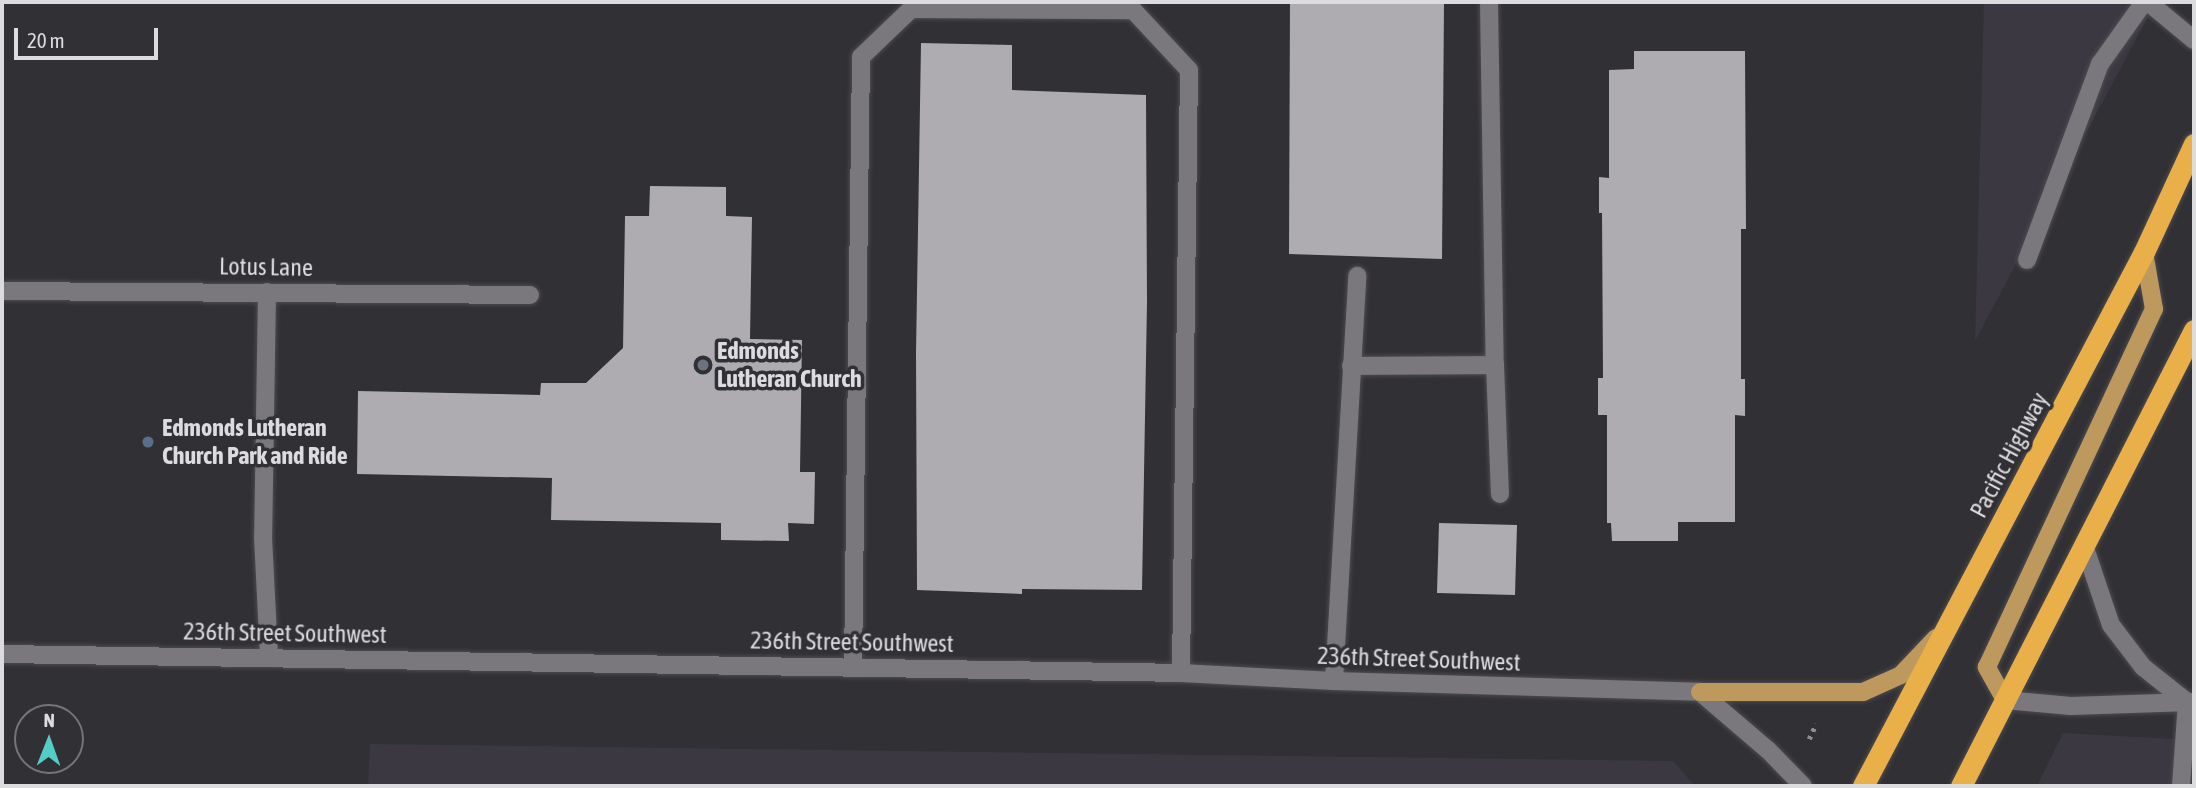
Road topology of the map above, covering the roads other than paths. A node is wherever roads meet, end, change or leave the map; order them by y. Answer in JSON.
{"nodes":[{"id":1,"x":1489,"y":2,"type":"edge"},
{"id":2,"x":2146,"y":2,"type":"edge"},
{"id":3,"x":2194,"y":40,"type":"edge"},
{"id":4,"x":2194,"y":144,"type":"edge"},
{"id":5,"x":2144,"y":252,"type":"junction"},
{"id":6,"x":2027,"y":260,"type":"dead end"},
{"id":7,"x":1357,"y":276,"type":"dead end"},
{"id":8,"x":2,"y":290,"type":"edge"},
{"id":9,"x":267,"y":292,"type":"junction"},
{"id":10,"x":530,"y":295,"type":"dead end"},
{"id":11,"x":2194,"y":330,"type":"edge"},
{"id":12,"x":1495,"y":365,"type":"junction"},
{"id":13,"x":1351,"y":366,"type":"junction"},
{"id":14,"x":1500,"y":494,"type":"dead end"},
{"id":15,"x":2084,"y":545,"type":"junction"},
{"id":16,"x":1950,"y":623,"type":"junction"},
{"id":17,"x":2,"y":654,"type":"edge"},
{"id":18,"x":269,"y":657,"type":"junction"},
{"id":19,"x":853,"y":667,"type":"junction"},
{"id":20,"x":1181,"y":673,"type":"junction"},
{"id":21,"x":1334,"y":681,"type":"junction"},
{"id":22,"x":1700,"y":692,"type":"junction"},
{"id":23,"x":2005,"y":700,"type":"junction"},
{"id":24,"x":2191,"y":702,"type":"edge"},
{"id":25,"x":1803,"y":786,"type":"edge"},
{"id":26,"x":1863,"y":786,"type":"edge"},
{"id":27,"x":1961,"y":786,"type":"edge"},
{"id":28,"x":2181,"y":786,"type":"edge"}],
"edges":[{"from":1,"to":12,"type":"street"},
{"from":2,"to":3,"type":"street"},
{"from":2,"to":6,"type":"street"},
{"from":4,"to":5,"type":"highway","name":"Pacific Highway"},
{"from":5,"to":16,"type":"highway","name":"Pacific Highway"},
{"from":5,"to":23,"type":"main road"},
{"from":7,"to":13,"type":"street"},
{"from":8,"to":9,"type":"street","name":"Lotus Lane"},
{"from":9,"to":10,"type":"street","name":"Lotus Lane"},
{"from":9,"to":18,"type":"street"},
{"from":11,"to":15,"type":"highway"},
{"from":12,"to":13,"type":"street"},
{"from":12,"to":14,"type":"street"},
{"from":13,"to":21,"type":"street"},
{"from":15,"to":23,"type":"highway"},
{"from":15,"to":24,"type":"street"},
{"from":16,"to":22,"type":"main road"},
{"from":16,"to":26,"type":"highway","name":"Pacific Highway"},
{"from":17,"to":18,"type":"street","name":"236th Street Southwest"},
{"from":18,"to":19,"type":"street","name":"236th Street Southwest"},
{"from":19,"to":20,"type":"street","name":"236th Street Southwest"},
{"from":19,"to":20,"type":"street"},
{"from":20,"to":21,"type":"street","name":"236th Street Southwest"},
{"from":21,"to":22,"type":"street","name":"236th Street Southwest"},
{"from":22,"to":25,"type":"street"},
{"from":23,"to":24,"type":"street"},
{"from":23,"to":27,"type":"highway"},
{"from":24,"to":28,"type":"street"}]}
